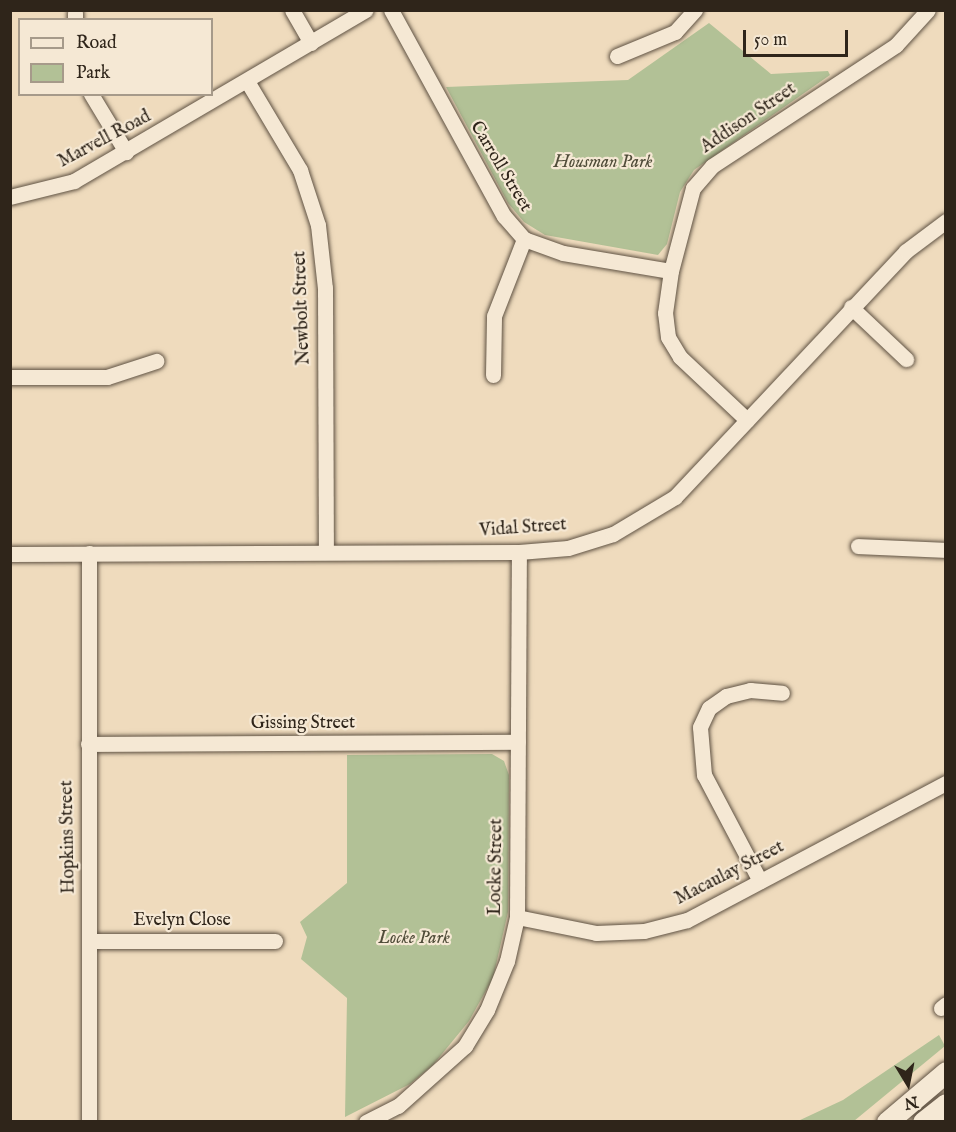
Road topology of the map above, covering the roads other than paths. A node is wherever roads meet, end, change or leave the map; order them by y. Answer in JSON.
{"nodes":[{"id":1,"x":292,"y":10,"type":"edge"},
{"id":2,"x":366,"y":10,"type":"edge"},
{"id":3,"x":391,"y":10,"type":"edge"},
{"id":4,"x":695,"y":10,"type":"edge"},
{"id":5,"x":928,"y":10,"type":"edge"},
{"id":6,"x":311,"y":43,"type":"junction"},
{"id":7,"x":617,"y":56,"type":"dead end"},
{"id":8,"x":247,"y":81,"type":"junction"},
{"id":9,"x":92,"y":96,"type":"edge"},
{"id":10,"x":126,"y":152,"type":"junction"},
{"id":11,"x":10,"y":197,"type":"edge"},
{"id":12,"x":945,"y":221,"type":"edge"},
{"id":13,"x":524,"y":239,"type":"junction"},
{"id":14,"x":671,"y":271,"type":"junction"},
{"id":15,"x":851,"y":307,"type":"junction"},
{"id":16,"x":906,"y":359,"type":"dead end"},
{"id":17,"x":156,"y":361,"type":"dead end"},
{"id":18,"x":493,"y":375,"type":"dead end"},
{"id":19,"x":10,"y":377,"type":"edge"},
{"id":20,"x":747,"y":420,"type":"junction"},
{"id":21,"x":858,"y":546,"type":"dead end"},
{"id":22,"x":945,"y":550,"type":"edge"},
{"id":23,"x":326,"y":552,"type":"junction"},
{"id":24,"x":519,"y":552,"type":"junction"},
{"id":25,"x":89,"y":553,"type":"junction"},
{"id":26,"x":10,"y":554,"type":"edge"},
{"id":27,"x":782,"y":693,"type":"dead end"},
{"id":28,"x":518,"y":742,"type":"junction"},
{"id":29,"x":88,"y":744,"type":"junction"},
{"id":30,"x":945,"y":783,"type":"edge"},
{"id":31,"x":760,"y":881,"type":"junction"},
{"id":32,"x":517,"y":917,"type":"junction"},
{"id":33,"x":90,"y":941,"type":"junction"},
{"id":34,"x":274,"y":941,"type":"dead end"},
{"id":35,"x":945,"y":1072,"type":"edge"},
{"id":36,"x":945,"y":1104,"type":"edge"},
{"id":37,"x":89,"y":1122,"type":"edge"},
{"id":38,"x":366,"y":1122,"type":"edge"},
{"id":39,"x":887,"y":1122,"type":"edge"},
{"id":40,"x":923,"y":1122,"type":"edge"}],
"edges":[{"from":1,"to":6,"type":"street"},
{"from":2,"to":6,"type":"street","name":"Marvell Road"},
{"from":3,"to":13,"type":"street","name":"Carroll Street"},
{"from":4,"to":7,"type":"street"},
{"from":5,"to":14,"type":"street","name":"Addison Street"},
{"from":6,"to":8,"type":"street","name":"Marvell Road"},
{"from":8,"to":10,"type":"street","name":"Marvell Road"},
{"from":8,"to":23,"type":"street","name":"Newbolt Street"},
{"from":9,"to":10,"type":"street"},
{"from":10,"to":11,"type":"street","name":"Marvell Road"},
{"from":12,"to":15,"type":"street","name":"Vidal Street"},
{"from":13,"to":14,"type":"street","name":"Carroll Street"},
{"from":13,"to":18,"type":"street"},
{"from":14,"to":20,"type":"street","name":"Addison Street"},
{"from":15,"to":16,"type":"street"},
{"from":15,"to":20,"type":"street","name":"Vidal Street"},
{"from":17,"to":19,"type":"street"},
{"from":20,"to":24,"type":"street","name":"Vidal Street"},
{"from":21,"to":22,"type":"street"},
{"from":23,"to":24,"type":"street","name":"Vidal Street"},
{"from":23,"to":25,"type":"street","name":"Vidal Street"},
{"from":24,"to":28,"type":"street","name":"Locke Street"},
{"from":25,"to":26,"type":"street","name":"Vidal Street"},
{"from":25,"to":29,"type":"street","name":"Hopkins Street"},
{"from":27,"to":31,"type":"street"},
{"from":28,"to":29,"type":"street","name":"Gissing Street"},
{"from":28,"to":32,"type":"street","name":"Locke Street"},
{"from":29,"to":33,"type":"street","name":"Hopkins Street"},
{"from":30,"to":31,"type":"street","name":"Macaulay Street"},
{"from":31,"to":32,"type":"street","name":"Macaulay Street"},
{"from":32,"to":38,"type":"street","name":"Locke Street"},
{"from":33,"to":34,"type":"street","name":"Evelyn Close"},
{"from":33,"to":37,"type":"street","name":"Hopkins Street"},
{"from":35,"to":39,"type":"main road"},
{"from":36,"to":40,"type":"main road"}]}
